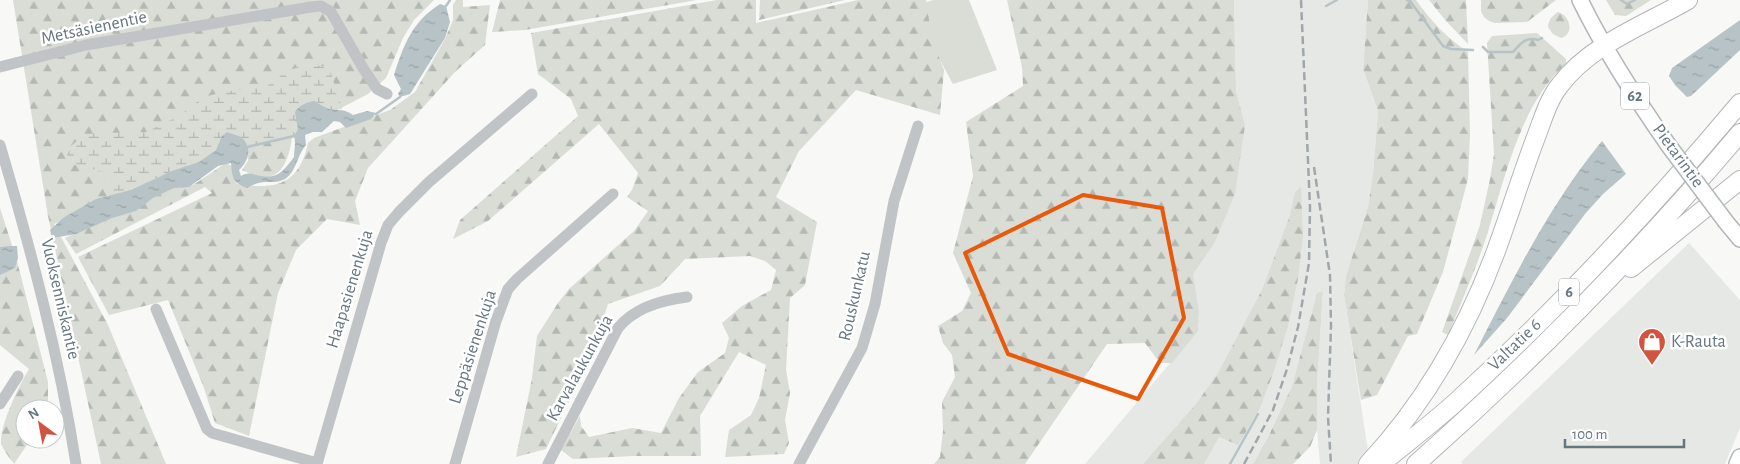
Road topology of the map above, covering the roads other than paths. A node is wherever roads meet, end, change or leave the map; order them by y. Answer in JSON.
{"nodes":[{"id":1,"x":1580,"y":0,"type":"edge"},
{"id":2,"x":1688,"y":0,"type":"edge"},
{"id":3,"x":1604,"y":45,"type":"junction"},
{"id":4,"x":0,"y":67,"type":"edge"},
{"id":5,"x":387,"y":94,"type":"dead end"},
{"id":6,"x":532,"y":94,"type":"dead end"},
{"id":7,"x":1740,"y":103,"type":"edge"},
{"id":8,"x":918,"y":126,"type":"dead end"},
{"id":9,"x":1740,"y":133,"type":"edge"},
{"id":10,"x":0,"y":144,"type":"edge"},
{"id":11,"x":3,"y":167,"type":"edge"},
{"id":12,"x":1740,"y":180,"type":"edge"},
{"id":13,"x":613,"y":194,"type":"dead end"},
{"id":14,"x":1740,"y":239,"type":"edge"},
{"id":15,"x":687,"y":297,"type":"dead end"},
{"id":16,"x":156,"y":309,"type":"dead end"},
{"id":17,"x":1578,"y":311,"type":"junction"},
{"id":18,"x":18,"y":376,"type":"dead end"},
{"id":19,"x":0,"y":404,"type":"edge"},
{"id":20,"x":1740,"y":457,"type":"edge"},
{"id":21,"x":317,"y":463,"type":"edge"},
{"id":22,"x":76,"y":464,"type":"edge"},
{"id":23,"x":455,"y":464,"type":"edge"},
{"id":24,"x":548,"y":464,"type":"edge"},
{"id":25,"x":799,"y":464,"type":"edge"},
{"id":26,"x":1368,"y":464,"type":"edge"},
{"id":27,"x":1381,"y":464,"type":"edge"},
{"id":28,"x":1416,"y":464,"type":"edge"},
{"id":29,"x":1737,"y":464,"type":"edge"}],
"edges":[{"from":1,"to":3,"type":"main road","name":"Pietarintie"},
{"from":2,"to":3,"type":"highway"},
{"from":3,"to":14,"type":"main road","name":"Pietarintie","number":"62","bridge":true},
{"from":3,"to":26,"type":"highway"},
{"from":4,"to":5,"type":"street","name":"Metsäsienentie"},
{"from":6,"to":21,"type":"street","name":"Haapasienenkuja"},
{"from":7,"to":27,"type":"highway","name":"Valtatie 6","number":"6"},
{"from":8,"to":25,"type":"street","name":"Rouskunkatu"},
{"from":9,"to":17,"type":"highway","name":"Valtatie 6","number":"6"},
{"from":10,"to":11,"type":"street","name":"Vuoksenniskantie"},
{"from":11,"to":22,"type":"street","name":"Vuoksenniskantie"},
{"from":12,"to":17,"type":"highway"},
{"from":13,"to":23,"type":"street","name":"Leppäsienenkuja"},
{"from":15,"to":24,"type":"street","name":"Karvalaukunkuja"},
{"from":16,"to":21,"type":"street"},
{"from":17,"to":28,"type":"highway","name":"Valtatie 6","number":"6"},
{"from":18,"to":19,"type":"street"},
{"from":20,"to":29,"type":"main road"}]}
